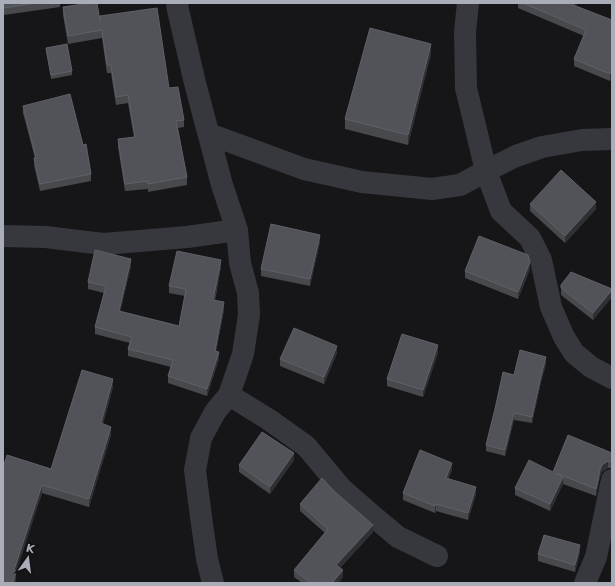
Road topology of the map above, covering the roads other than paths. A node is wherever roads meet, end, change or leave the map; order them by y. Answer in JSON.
{"nodes":[{"id":1,"x":177,"y":3,"type":"edge"},
{"id":2,"x":468,"y":3,"type":"edge"},
{"id":3,"x":209,"y":134,"type":"junction"},
{"id":4,"x":612,"y":139,"type":"edge"},
{"id":5,"x":486,"y":171,"type":"junction"},
{"id":6,"x":237,"y":230,"type":"junction"},
{"id":7,"x":3,"y":236,"type":"edge"},
{"id":8,"x":612,"y":378,"type":"edge"},
{"id":9,"x":229,"y":395,"type":"junction"},
{"id":10,"x":612,"y":480,"type":"edge"},
{"id":11,"x":437,"y":556,"type":"dead end"},
{"id":12,"x":213,"y":583,"type":"edge"},
{"id":13,"x":585,"y":583,"type":"edge"}],
"edges":[{"from":1,"to":3,"type":"street"},
{"from":2,"to":5,"type":"street"},
{"from":3,"to":5,"type":"street"},
{"from":3,"to":6,"type":"street"},
{"from":4,"to":5,"type":"street"},
{"from":5,"to":8,"type":"street"},
{"from":6,"to":7,"type":"street"},
{"from":6,"to":9,"type":"street"},
{"from":9,"to":11,"type":"street"},
{"from":9,"to":12,"type":"street"},
{"from":10,"to":13,"type":"street"}]}
